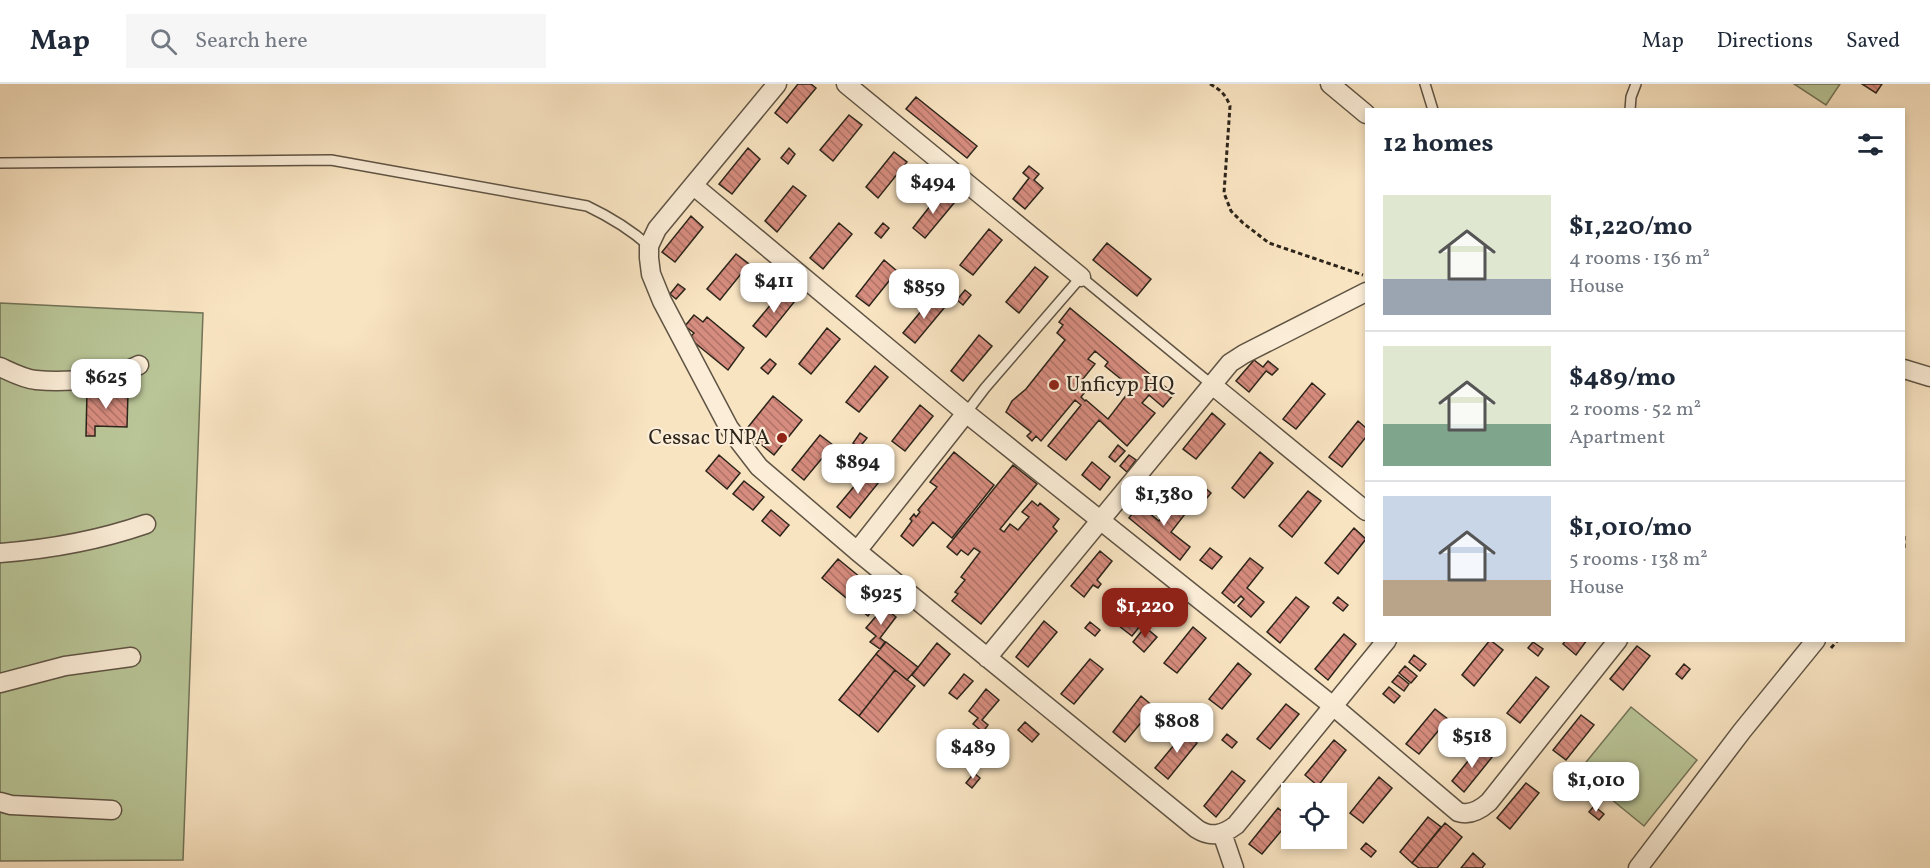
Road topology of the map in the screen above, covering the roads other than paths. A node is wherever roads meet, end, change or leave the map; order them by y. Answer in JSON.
{"nodes":[{"id":1,"x":777,"y":84,"type":"edge"},
{"id":2,"x":846,"y":84,"type":"edge"},
{"id":3,"x":1330,"y":84,"type":"edge"},
{"id":4,"x":1425,"y":84,"type":"edge"},
{"id":5,"x":1636,"y":84,"type":"edge"},
{"id":6,"x":1433,"y":108,"type":"edge"},
{"id":7,"x":1630,"y":108,"type":"edge"},
{"id":8,"x":1365,"y":113,"type":"edge"},
{"id":9,"x":0,"y":163,"type":"edge"},
{"id":10,"x":694,"y":186,"type":"junction"},
{"id":11,"x":649,"y":246,"type":"junction"},
{"id":12,"x":1081,"y":277,"type":"junction"},
{"id":13,"x":1365,"y":293,"type":"edge"},
{"id":14,"x":139,"y":365,"type":"dead end"},
{"id":15,"x":0,"y":367,"type":"edge"},
{"id":16,"x":1905,"y":369,"type":"edge"},
{"id":17,"x":1930,"y":377,"type":"edge"},
{"id":18,"x":1211,"y":384,"type":"junction"},
{"id":19,"x":966,"y":414,"type":"junction"},
{"id":20,"x":1365,"y":511,"type":"edge"},
{"id":21,"x":1100,"y":522,"type":"junction"},
{"id":22,"x":146,"y":524,"type":"dead end"},
{"id":23,"x":857,"y":551,"type":"junction"},
{"id":24,"x":0,"y":553,"type":"edge"},
{"id":25,"x":1385,"y":642,"type":"edge"},
{"id":26,"x":1616,"y":642,"type":"edge"},
{"id":27,"x":1814,"y":642,"type":"edge"},
{"id":28,"x":131,"y":657,"type":"dead end"},
{"id":29,"x":987,"y":658,"type":"junction"},
{"id":30,"x":0,"y":683,"type":"edge"},
{"id":31,"x":1333,"y":706,"type":"junction"},
{"id":32,"x":0,"y":802,"type":"edge"},
{"id":33,"x":112,"y":810,"type":"dead end"},
{"id":34,"x":1222,"y":833,"type":"junction"},
{"id":35,"x":1234,"y":868,"type":"edge"},
{"id":36,"x":1638,"y":868,"type":"edge"}],
"edges":[{"from":1,"to":10,"type":"street"},
{"from":2,"to":12,"type":"street"},
{"from":3,"to":8,"type":"street"},
{"from":4,"to":6,"type":"lane"},
{"from":5,"to":7,"type":"lane"},
{"from":9,"to":11,"type":"lane"},
{"from":10,"to":11,"type":"street"},
{"from":10,"to":19,"type":"street"},
{"from":11,"to":23,"type":"street"},
{"from":12,"to":18,"type":"lane"},
{"from":12,"to":19,"type":"lane"},
{"from":13,"to":18,"type":"street"},
{"from":14,"to":15,"type":"street"},
{"from":16,"to":17,"type":"street"},
{"from":18,"to":20,"type":"street"},
{"from":18,"to":21,"type":"street"},
{"from":19,"to":21,"type":"street"},
{"from":19,"to":23,"type":"street"},
{"from":21,"to":29,"type":"street"},
{"from":21,"to":31,"type":"street"},
{"from":22,"to":24,"type":"street"},
{"from":23,"to":29,"type":"street"},
{"from":25,"to":31,"type":"street"},
{"from":26,"to":31,"type":"street"},
{"from":27,"to":36,"type":"street"},
{"from":28,"to":30,"type":"street"},
{"from":29,"to":34,"type":"street"},
{"from":31,"to":34,"type":"street"},
{"from":32,"to":33,"type":"street"},
{"from":34,"to":35,"type":"street"}]}
